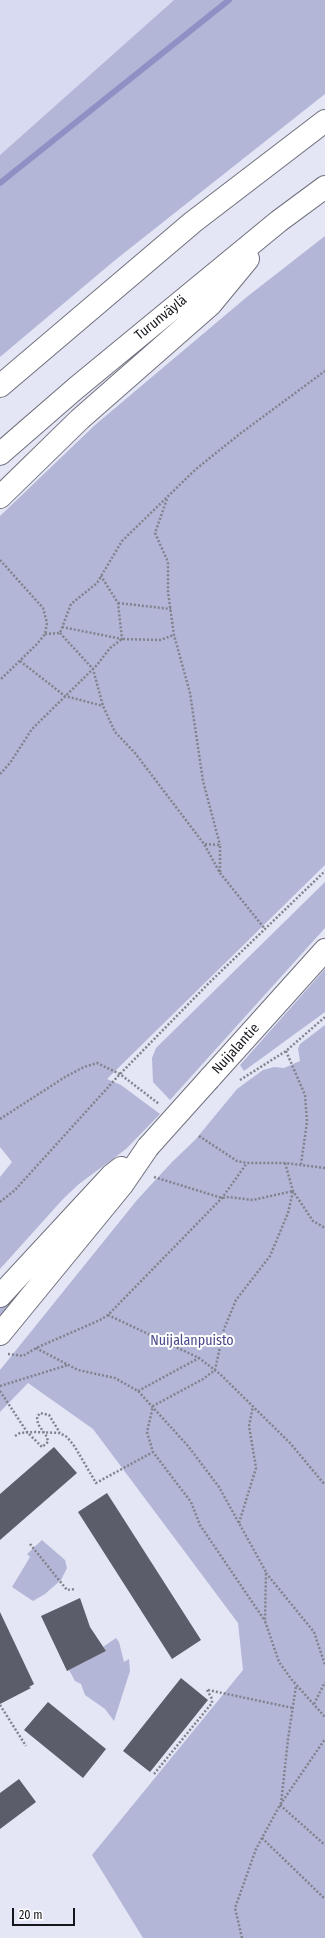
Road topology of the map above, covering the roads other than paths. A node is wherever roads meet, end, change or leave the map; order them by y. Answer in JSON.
{"nodes":[{"id":1,"x":325,"y":120,"type":"edge"},
{"id":2,"x":325,"y":187,"type":"edge"},
{"id":3,"x":280,"y":221,"type":"junction"},
{"id":4,"x":0,"y":386,"type":"edge"},
{"id":5,"x":0,"y":454,"type":"edge"},
{"id":6,"x":0,"y":497,"type":"edge"},
{"id":7,"x":325,"y":950,"type":"edge"},
{"id":8,"x":148,"y":1148,"type":"junction"},
{"id":9,"x":0,"y":1296,"type":"edge"},
{"id":10,"x":3,"y":1344,"type":"edge"}],
"edges":[{"from":1,"to":4,"type":"main road"},
{"from":2,"to":3,"type":"main road","name":"Turunväylä"},
{"from":3,"to":5,"type":"main road","name":"Turunväylä"},
{"from":3,"to":6,"type":"main road"},
{"from":7,"to":8,"type":"main road","name":"Nuijalantie","bridge":true},
{"from":8,"to":9,"type":"main road","name":"Nuijalantie"},
{"from":8,"to":10,"type":"main road","name":"Nuijalantie"}]}
